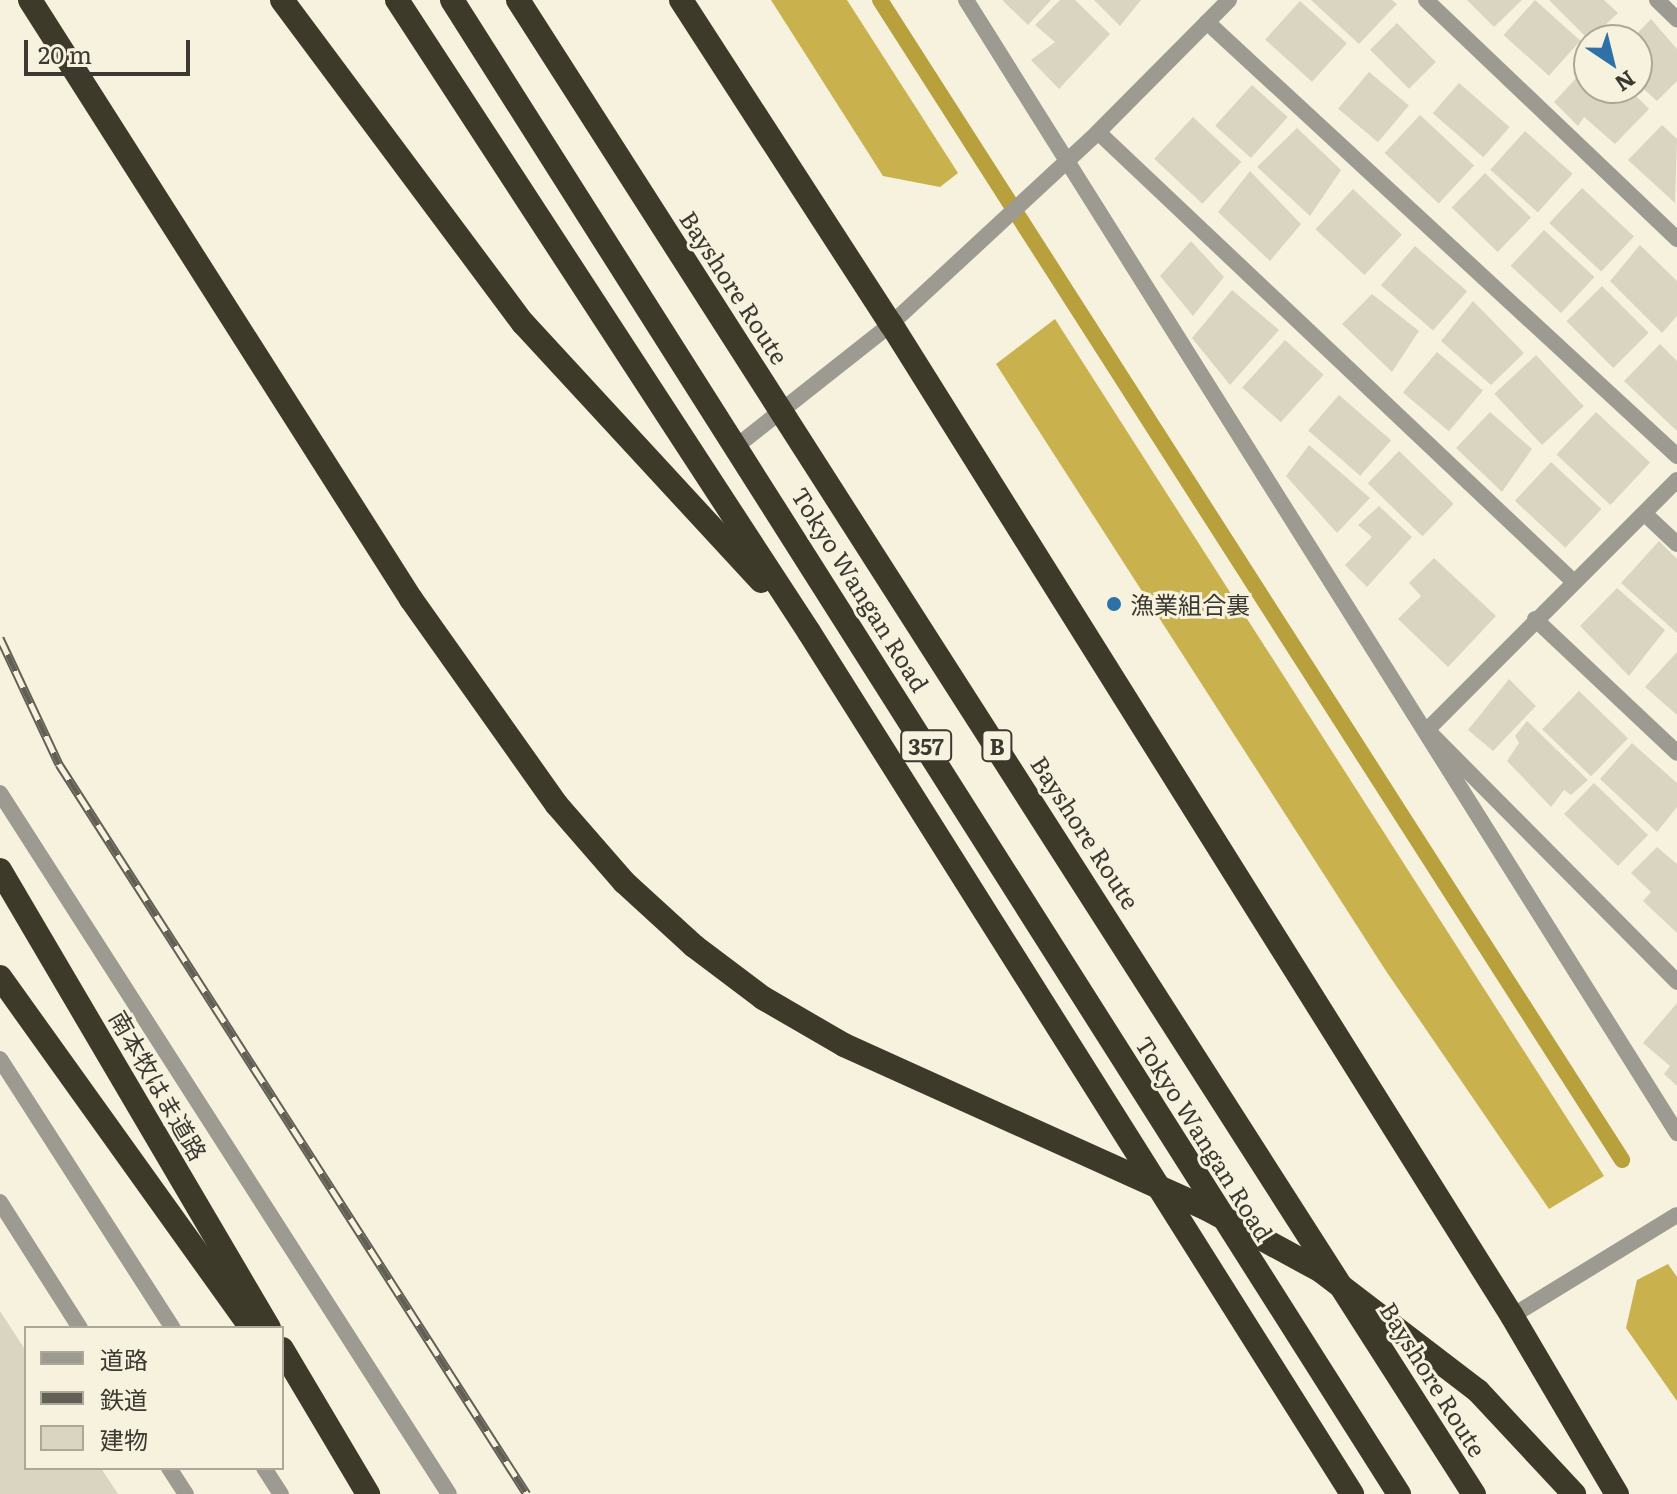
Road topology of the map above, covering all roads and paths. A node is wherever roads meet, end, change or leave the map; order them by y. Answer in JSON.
{"nodes":[{"id":1,"x":30,"y":0,"type":"edge"},
{"id":2,"x":282,"y":0,"type":"edge"},
{"id":3,"x":397,"y":0,"type":"edge"},
{"id":4,"x":452,"y":0,"type":"edge"},
{"id":5,"x":518,"y":0,"type":"edge"},
{"id":6,"x":681,"y":0,"type":"edge"},
{"id":7,"x":966,"y":0,"type":"edge"},
{"id":8,"x":1426,"y":0,"type":"edge"},
{"id":9,"x":1657,"y":0,"type":"edge"},
{"id":10,"x":1221,"y":3,"type":"edge"},
{"id":11,"x":1677,"y":19,"type":"edge"},
{"id":12,"x":1207,"y":22,"type":"junction"},
{"id":13,"x":1098,"y":132,"type":"junction"},
{"id":14,"x":1068,"y":161,"type":"junction"},
{"id":15,"x":1677,"y":239,"type":"edge"},
{"id":16,"x":891,"y":324,"type":"junction"},
{"id":17,"x":738,"y":445,"type":"junction"},
{"id":18,"x":1677,"y":456,"type":"edge"},
{"id":19,"x":1677,"y":480,"type":"edge"},
{"id":20,"x":1645,"y":514,"type":"junction"},
{"id":21,"x":1677,"y":544,"type":"edge"},
{"id":22,"x":1574,"y":582,"type":"junction"},
{"id":23,"x":1535,"y":619,"type":"junction"},
{"id":24,"x":809,"y":632,"type":"junction"},
{"id":25,"x":1427,"y":730,"type":"junction"},
{"id":26,"x":1677,"y":753,"type":"edge"},
{"id":27,"x":0,"y":793,"type":"edge"},
{"id":28,"x":0,"y":870,"type":"edge"},
{"id":29,"x":0,"y":977,"type":"edge"},
{"id":30,"x":1677,"y":982,"type":"edge"},
{"id":31,"x":0,"y":1059,"type":"edge"},
{"id":32,"x":1677,"y":1133,"type":"edge"},
{"id":33,"x":0,"y":1202,"type":"edge"},
{"id":34,"x":1677,"y":1215,"type":"edge"},
{"id":35,"x":1512,"y":1316,"type":"junction"},
{"id":36,"x":79,"y":1326,"type":"edge"},
{"id":37,"x":172,"y":1326,"type":"edge"},
{"id":38,"x":250,"y":1326,"type":"edge"},
{"id":39,"x":268,"y":1326,"type":"edge"},
{"id":40,"x":284,"y":1352,"type":"edge"},
{"id":41,"x":284,"y":1375,"type":"edge"},
{"id":42,"x":170,"y":1470,"type":"edge"},
{"id":43,"x":265,"y":1470,"type":"edge"},
{"id":44,"x":362,"y":1484,"type":"edge"},
{"id":45,"x":186,"y":1494,"type":"edge"},
{"id":46,"x":281,"y":1494,"type":"edge"},
{"id":47,"x":449,"y":1494,"type":"edge"},
{"id":48,"x":1352,"y":1494,"type":"edge"},
{"id":49,"x":1399,"y":1494,"type":"edge"},
{"id":50,"x":1474,"y":1494,"type":"edge"},
{"id":51,"x":1574,"y":1494,"type":"edge"},
{"id":52,"x":1617,"y":1494,"type":"edge"}],
"edges":[{"from":1,"to":51,"type":"highway"},
{"from":2,"to":24,"type":"highway"},
{"from":3,"to":24,"type":"highway"},
{"from":4,"to":17,"type":"highway","name":"Tokyo Wangan Road","number":"357"},
{"from":5,"to":50,"type":"highway","name":"Bayshore Route","number":"B"},
{"from":6,"to":16,"type":"highway"},
{"from":7,"to":14,"type":"street"},
{"from":8,"to":15,"type":"street"},
{"from":9,"to":11,"type":"street"},
{"from":10,"to":12,"type":"street"},
{"from":12,"to":13,"type":"street"},
{"from":12,"to":18,"type":"street"},
{"from":13,"to":14,"type":"street"},
{"from":13,"to":22,"type":"street"},
{"from":14,"to":16,"type":"street"},
{"from":14,"to":25,"type":"street"},
{"from":16,"to":17,"type":"street"},
{"from":16,"to":35,"type":"highway"},
{"from":17,"to":49,"type":"highway","name":"Tokyo Wangan Road","number":"357"},
{"from":19,"to":20,"type":"street"},
{"from":20,"to":21,"type":"street"},
{"from":20,"to":22,"type":"street"},
{"from":22,"to":23,"type":"street"},
{"from":23,"to":25,"type":"street"},
{"from":23,"to":26,"type":"street"},
{"from":24,"to":48,"type":"highway"},
{"from":25,"to":30,"type":"street"},
{"from":25,"to":32,"type":"street"},
{"from":27,"to":47,"type":"street"},
{"from":28,"to":39,"type":"highway","name":"南本牧はま道路"},
{"from":29,"to":38,"type":"highway"},
{"from":31,"to":37,"type":"street"},
{"from":33,"to":36,"type":"street"},
{"from":34,"to":35,"type":"street"},
{"from":35,"to":52,"type":"highway"},
{"from":40,"to":44,"type":"highway"},
{"from":41,"to":44,"type":"highway"},
{"from":42,"to":45,"type":"street"},
{"from":43,"to":46,"type":"street"}]}
